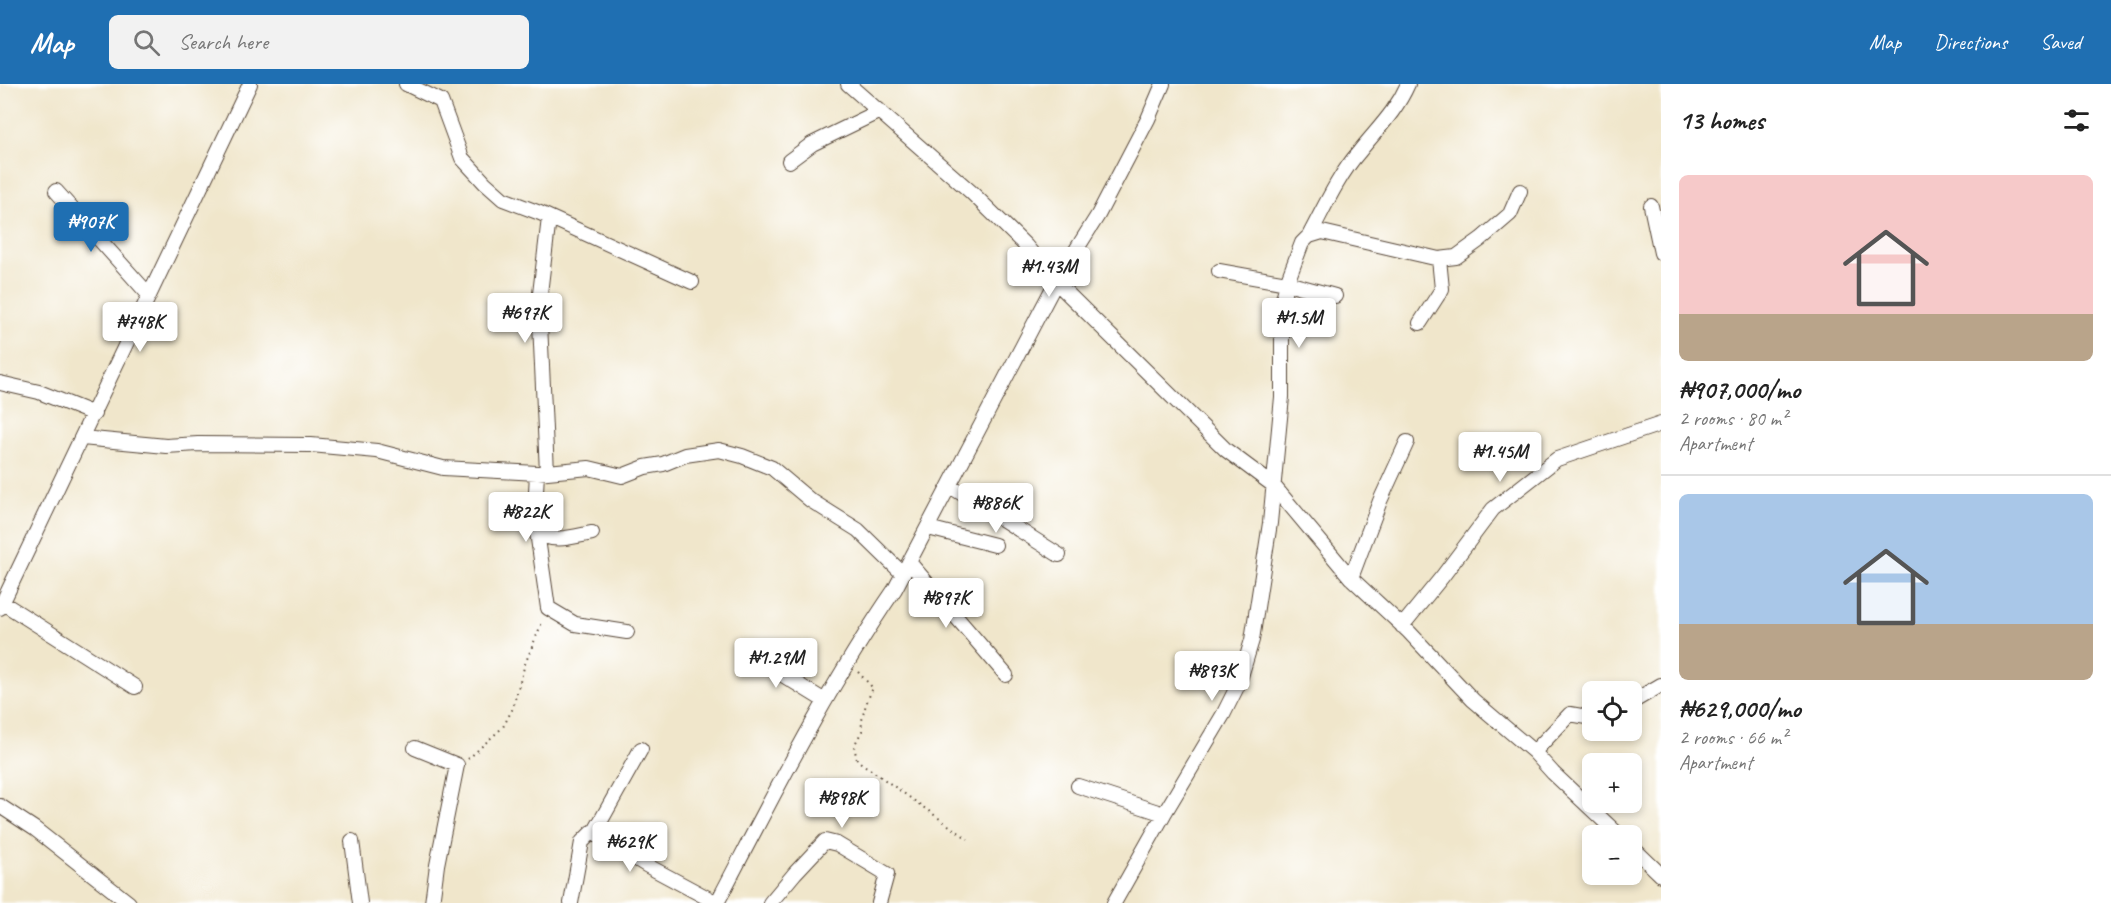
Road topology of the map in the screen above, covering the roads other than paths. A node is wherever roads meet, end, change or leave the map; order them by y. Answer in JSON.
{"nodes":[{"id":1,"x":250,"y":84,"type":"edge"},
{"id":2,"x":406,"y":84,"type":"edge"},
{"id":3,"x":848,"y":84,"type":"edge"},
{"id":4,"x":1163,"y":84,"type":"edge"},
{"id":5,"x":1408,"y":84,"type":"edge"},
{"id":6,"x":880,"y":111,"type":"junction"},
{"id":7,"x":789,"y":161,"type":"dead end"},
{"id":8,"x":56,"y":191,"type":"dead end"},
{"id":9,"x":1520,"y":191,"type":"dead end"},
{"id":10,"x":1651,"y":206,"type":"dead end"},
{"id":11,"x":549,"y":218,"type":"junction"},
{"id":12,"x":1310,"y":236,"type":"junction"},
{"id":13,"x":1661,"y":253,"type":"edge"},
{"id":14,"x":1439,"y":259,"type":"junction"},
{"id":15,"x":1219,"y":271,"type":"dead end"},
{"id":16,"x":692,"y":282,"type":"dead end"},
{"id":17,"x":1056,"y":282,"type":"junction"},
{"id":18,"x":1287,"y":283,"type":"junction"},
{"id":19,"x":149,"y":295,"type":"junction"},
{"id":20,"x":1335,"y":296,"type":"dead end"},
{"id":21,"x":1420,"y":323,"type":"dead end"},
{"id":22,"x":0,"y":383,"type":"edge"},
{"id":23,"x":94,"y":414,"type":"junction"},
{"id":24,"x":1661,"y":424,"type":"edge"},
{"id":25,"x":82,"y":438,"type":"junction"},
{"id":26,"x":1407,"y":442,"type":"dead end"},
{"id":27,"x":542,"y":473,"type":"junction"},
{"id":28,"x":1273,"y":485,"type":"junction"},
{"id":29,"x":950,"y":486,"type":"junction"},
{"id":30,"x":928,"y":528,"type":"junction"},
{"id":31,"x":537,"y":532,"type":"junction"},
{"id":32,"x":591,"y":533,"type":"dead end"},
{"id":33,"x":995,"y":545,"type":"dead end"},
{"id":34,"x":1059,"y":555,"type":"dead end"},
{"id":35,"x":906,"y":568,"type":"junction"},
{"id":36,"x":1351,"y":578,"type":"junction"},
{"id":37,"x":1,"y":605,"type":"edge"},
{"id":38,"x":1402,"y":626,"type":"junction"},
{"id":39,"x":627,"y":632,"type":"dead end"},
{"id":40,"x":746,"y":650,"type":"dead end"},
{"id":41,"x":1006,"y":675,"type":"dead end"},
{"id":42,"x":1661,"y":685,"type":"edge"},
{"id":43,"x":135,"y":687,"type":"dead end"},
{"id":44,"x":1642,"y":696,"type":"edge"},
{"id":45,"x":825,"y":701,"type":"junction"},
{"id":46,"x":1582,"y":716,"type":"edge"},
{"id":47,"x":415,"y":748,"type":"dead end"},
{"id":48,"x":641,"y":749,"type":"dead end"},
{"id":49,"x":1534,"y":752,"type":"junction"},
{"id":50,"x":1078,"y":786,"type":"dead end"},
{"id":51,"x":0,"y":807,"type":"edge"},
{"id":52,"x":1164,"y":814,"type":"junction"},
{"id":53,"x":1608,"y":825,"type":"edge"},
{"id":54,"x":594,"y":833,"type":"junction"},
{"id":55,"x":352,"y":841,"type":"dead end"},
{"id":56,"x":1642,"y":857,"type":"edge"},
{"id":57,"x":1661,"y":875,"type":"edge"},
{"id":58,"x":129,"y":903,"type":"edge"},
{"id":59,"x":360,"y":903,"type":"edge"},
{"id":60,"x":432,"y":903,"type":"edge"},
{"id":61,"x":572,"y":903,"type":"edge"},
{"id":62,"x":717,"y":903,"type":"edge"},
{"id":63,"x":770,"y":903,"type":"edge"},
{"id":64,"x":879,"y":903,"type":"edge"},
{"id":65,"x":1114,"y":903,"type":"edge"}],
"edges":[{"from":1,"to":19,"type":"street"},
{"from":2,"to":11,"type":"street"},
{"from":3,"to":6,"type":"street"},
{"from":4,"to":17,"type":"street"},
{"from":5,"to":12,"type":"street"},
{"from":6,"to":7,"type":"street"},
{"from":6,"to":17,"type":"street"},
{"from":8,"to":19,"type":"street"},
{"from":9,"to":14,"type":"street"},
{"from":10,"to":13,"type":"street"},
{"from":11,"to":16,"type":"street"},
{"from":11,"to":27,"type":"street"},
{"from":12,"to":14,"type":"street"},
{"from":12,"to":18,"type":"street"},
{"from":14,"to":21,"type":"street"},
{"from":15,"to":18,"type":"street"},
{"from":17,"to":28,"type":"street"},
{"from":17,"to":29,"type":"street"},
{"from":18,"to":20,"type":"street"},
{"from":18,"to":28,"type":"street"},
{"from":19,"to":23,"type":"street"},
{"from":22,"to":23,"type":"street"},
{"from":23,"to":25,"type":"street"},
{"from":24,"to":38,"type":"street"},
{"from":25,"to":27,"type":"street"},
{"from":25,"to":37,"type":"street"},
{"from":26,"to":36,"type":"street"},
{"from":27,"to":31,"type":"street"},
{"from":27,"to":35,"type":"street"},
{"from":28,"to":36,"type":"street"},
{"from":28,"to":52,"type":"street"},
{"from":29,"to":30,"type":"street"},
{"from":29,"to":34,"type":"street"},
{"from":30,"to":33,"type":"street"},
{"from":30,"to":35,"type":"street"},
{"from":31,"to":32,"type":"street"},
{"from":31,"to":39,"type":"street"},
{"from":35,"to":41,"type":"street"},
{"from":35,"to":45,"type":"street"},
{"from":36,"to":38,"type":"street"},
{"from":37,"to":43,"type":"street"},
{"from":38,"to":49,"type":"street"},
{"from":40,"to":45,"type":"street"},
{"from":42,"to":44,"type":"street"},
{"from":45,"to":62,"type":"street"},
{"from":46,"to":49,"type":"street"},
{"from":47,"to":60,"type":"street"},
{"from":48,"to":54,"type":"street"},
{"from":49,"to":53,"type":"street"},
{"from":50,"to":52,"type":"street"},
{"from":51,"to":58,"type":"street"},
{"from":52,"to":65,"type":"street"},
{"from":54,"to":61,"type":"street"},
{"from":54,"to":62,"type":"street"},
{"from":55,"to":59,"type":"street"},
{"from":56,"to":57,"type":"street"},
{"from":63,"to":64,"type":"street"}]}
